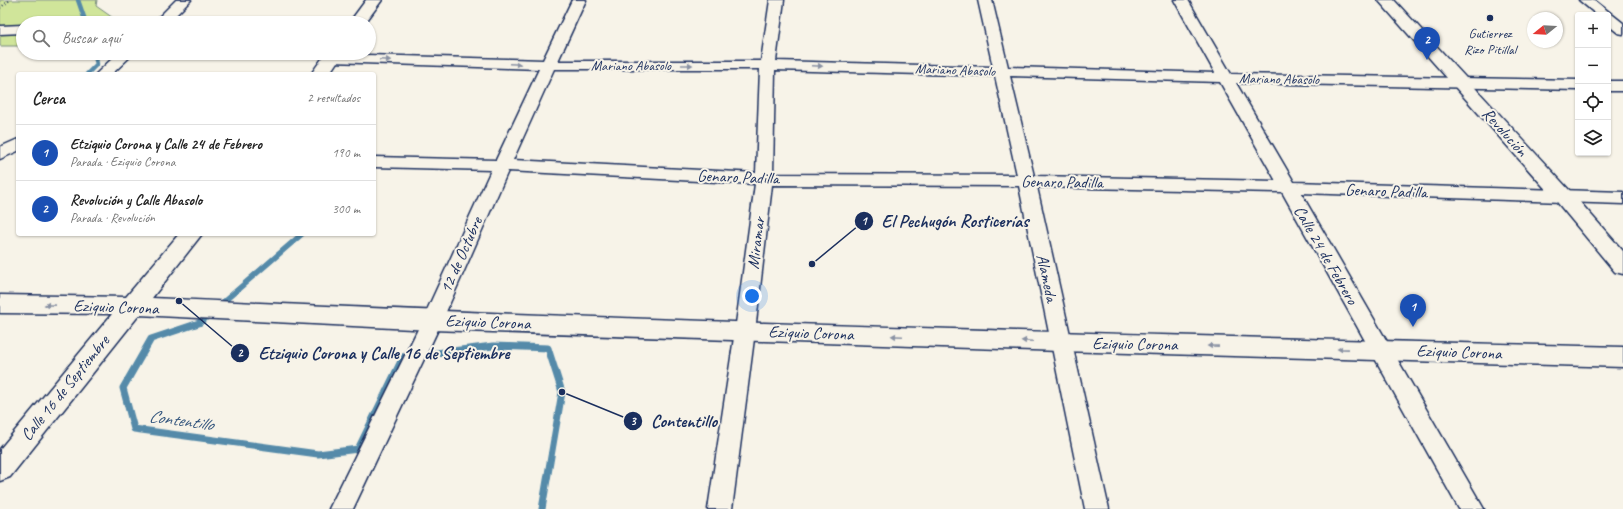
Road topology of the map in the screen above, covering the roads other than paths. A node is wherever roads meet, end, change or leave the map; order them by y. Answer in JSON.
{"nodes":[{"id":1,"x":184,"y":0,"type":"edge"},
{"id":2,"x":374,"y":0,"type":"edge"},
{"id":3,"x":578,"y":0,"type":"edge"},
{"id":4,"x":777,"y":0,"type":"edge"},
{"id":5,"x":985,"y":0,"type":"edge"},
{"id":6,"x":1181,"y":0,"type":"edge"},
{"id":7,"x":1386,"y":0,"type":"edge"},
{"id":8,"x":1586,"y":0,"type":"edge"},
{"id":9,"x":1600,"y":12,"type":"edge"},
{"id":10,"x":167,"y":16,"type":"edge"},
{"id":11,"x":362,"y":16,"type":"edge"},
{"id":12,"x":1611,"y":20,"type":"edge"},
{"id":13,"x":0,"y":30,"type":"edge"},
{"id":14,"x":16,"y":30,"type":"edge"},
{"id":15,"x":1623,"y":30,"type":"edge"},
{"id":16,"x":376,"y":58,"type":"edge"},
{"id":17,"x":118,"y":60,"type":"edge"},
{"id":18,"x":331,"y":60,"type":"edge"},
{"id":19,"x":549,"y":65,"type":"junction"},
{"id":20,"x":768,"y":65,"type":"junction"},
{"id":21,"x":105,"y":72,"type":"edge"},
{"id":22,"x":322,"y":72,"type":"edge"},
{"id":23,"x":1000,"y":72,"type":"junction"},
{"id":24,"x":1225,"y":78,"type":"junction"},
{"id":25,"x":1460,"y":82,"type":"junction"},
{"id":26,"x":1575,"y":85,"type":"edge"},
{"id":27,"x":1611,"y":86,"type":"edge"},
{"id":28,"x":1623,"y":86,"type":"edge"},
{"id":29,"x":16,"y":145,"type":"edge"},
{"id":30,"x":0,"y":154,"type":"edge"},
{"id":31,"x":0,"y":158,"type":"edge"},
{"id":32,"x":16,"y":159,"type":"edge"},
{"id":33,"x":376,"y":162,"type":"edge"},
{"id":34,"x":502,"y":165,"type":"junction"},
{"id":35,"x":764,"y":179,"type":"junction"},
{"id":36,"x":1027,"y":181,"type":"junction"},
{"id":37,"x":1287,"y":187,"type":"junction"},
{"id":38,"x":1564,"y":197,"type":"junction"},
{"id":39,"x":1623,"y":198,"type":"edge"},
{"id":40,"x":189,"y":236,"type":"edge"},
{"id":41,"x":1623,"y":266,"type":"edge"},
{"id":42,"x":0,"y":304,"type":"edge"},
{"id":43,"x":131,"y":306,"type":"junction"},
{"id":44,"x":432,"y":321,"type":"junction"},
{"id":45,"x":745,"y":331,"type":"junction"},
{"id":46,"x":1060,"y":342,"type":"junction"},
{"id":47,"x":1382,"y":350,"type":"junction"},
{"id":48,"x":1623,"y":357,"type":"edge"},
{"id":49,"x":0,"y":469,"type":"edge"},
{"id":50,"x":341,"y":509,"type":"edge"},
{"id":51,"x":720,"y":509,"type":"edge"},
{"id":52,"x":1097,"y":509,"type":"edge"},
{"id":53,"x":1472,"y":509,"type":"edge"}],
"edges":[{"from":1,"to":10,"type":"street"},
{"from":2,"to":11,"type":"street"},
{"from":3,"to":19,"type":"street","name":"12 de Octubre"},
{"from":4,"to":20,"type":"street","name":"Miramar"},
{"from":5,"to":23,"type":"street","name":"Alameda"},
{"from":6,"to":24,"type":"street","name":"Calle 24 de Febrero"},
{"from":7,"to":25,"type":"street","name":"Revolución"},
{"from":8,"to":9,"type":"street"},
{"from":12,"to":15,"type":"street"},
{"from":13,"to":14,"type":"street"},
{"from":16,"to":19,"type":"street","name":"Mariano Abasolo","one_way":true},
{"from":17,"to":21,"type":"street"},
{"from":18,"to":22,"type":"street"},
{"from":19,"to":20,"type":"street","name":"Mariano Abasolo","one_way":true},
{"from":19,"to":34,"type":"street","name":"12 de Octubre"},
{"from":20,"to":23,"type":"street","name":"Mariano Abasolo","one_way":true},
{"from":20,"to":35,"type":"street","name":"Miramar"},
{"from":23,"to":24,"type":"street","name":"Mariano Abasolo"},
{"from":23,"to":36,"type":"street","name":"Alameda"},
{"from":24,"to":25,"type":"street","name":"Mariano Abasolo"},
{"from":24,"to":37,"type":"street","name":"Calle 24 de Febrero"},
{"from":25,"to":26,"type":"street","name":"Mariano Abasolo"},
{"from":25,"to":38,"type":"street","name":"Revolución"},
{"from":27,"to":28,"type":"street"},
{"from":29,"to":30,"type":"street"},
{"from":31,"to":32,"type":"street"},
{"from":33,"to":34,"type":"street","name":"Genaro Padilla"},
{"from":34,"to":35,"type":"street","name":"Genaro Padilla"},
{"from":34,"to":44,"type":"street","name":"12 de Octubre"},
{"from":35,"to":36,"type":"street","name":"Genaro Padilla"},
{"from":35,"to":45,"type":"street","name":"Miramar"},
{"from":36,"to":37,"type":"street","name":"Genaro Padilla"},
{"from":36,"to":46,"type":"street","name":"Alameda"},
{"from":37,"to":38,"type":"street","name":"Genaro Padilla"},
{"from":37,"to":47,"type":"street","name":"Calle 24 de Febrero"},
{"from":38,"to":39,"type":"street","name":"Genaro Padilla"},
{"from":38,"to":41,"type":"street","name":"Revolución"},
{"from":40,"to":43,"type":"street","name":"Calle 16 de Septiembre"},
{"from":43,"to":42,"type":"street","name":"Eziquio Corona","one_way":true},
{"from":43,"to":44,"type":"street","name":"Eziquio Corona"},
{"from":43,"to":49,"type":"street","name":"Calle 16 de Septiembre"},
{"from":44,"to":45,"type":"street","name":"Eziquio Corona"},
{"from":44,"to":50,"type":"street","name":"12 de Octubre"},
{"from":46,"to":45,"type":"street","name":"Eziquio Corona","one_way":true},
{"from":45,"to":51,"type":"street","name":"Miramar"},
{"from":47,"to":46,"type":"street","name":"Eziquio Corona","one_way":true},
{"from":46,"to":52,"type":"street","name":"Alameda"},
{"from":47,"to":48,"type":"street","name":"Eziquio Corona"},
{"from":47,"to":53,"type":"street","name":"Calle 24 de Febrero"}]}
